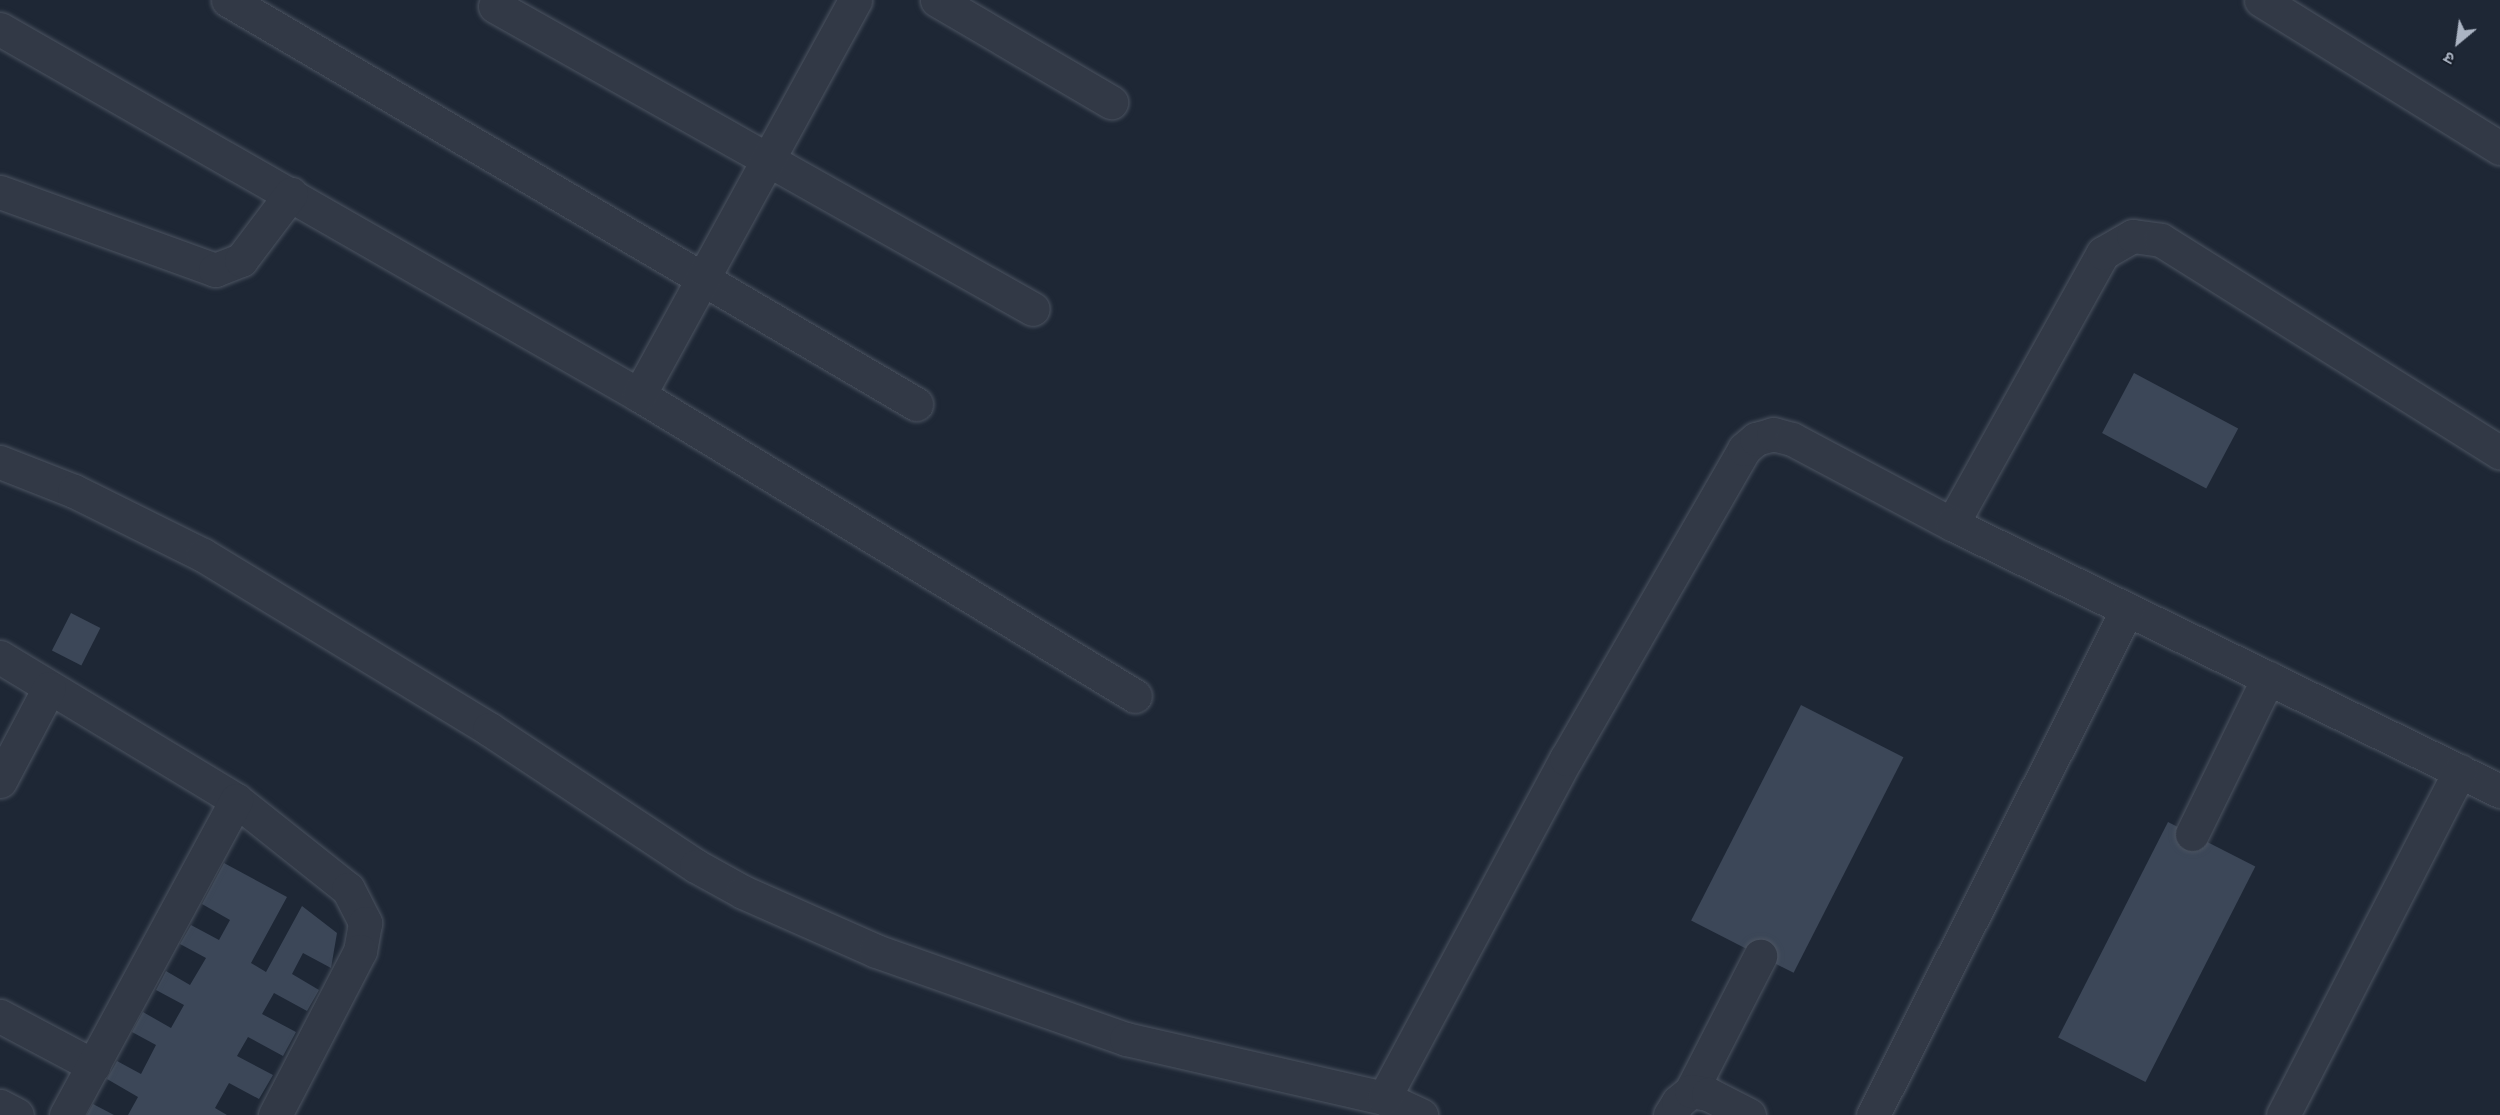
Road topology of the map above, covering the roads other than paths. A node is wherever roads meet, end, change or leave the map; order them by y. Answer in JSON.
{"nodes":[{"id":1,"x":228,"y":0,"type":"edge"},
{"id":2,"x":855,"y":0,"type":"edge"},
{"id":3,"x":937,"y":0,"type":"edge"},
{"id":4,"x":2261,"y":0,"type":"edge"},
{"id":5,"x":495,"y":6,"type":"dead end"},
{"id":6,"x":0,"y":29,"type":"edge"},
{"id":7,"x":1111,"y":102,"type":"dead end"},
{"id":8,"x":2500,"y":148,"type":"edge"},
{"id":9,"x":768,"y":162,"type":"junction"},
{"id":10,"x":0,"y":192,"type":"edge"},
{"id":11,"x":291,"y":194,"type":"junction"},
{"id":12,"x":702,"y":280,"type":"junction"},
{"id":13,"x":1033,"y":309,"type":"dead end"},
{"id":14,"x":639,"y":395,"type":"junction"},
{"id":15,"x":916,"y":404,"type":"dead end"},
{"id":16,"x":2500,"y":453,"type":"edge"},
{"id":17,"x":0,"y":462,"type":"edge"},
{"id":18,"x":1952,"y":524,"type":"junction"},
{"id":19,"x":2127,"y":610,"type":"junction"},
{"id":20,"x":0,"y":657,"type":"edge"},
{"id":21,"x":2268,"y":678,"type":"junction"},
{"id":22,"x":49,"y":688,"type":"junction"},
{"id":23,"x":1135,"y":696,"type":"dead end"},
{"id":24,"x":2460,"y":771,"type":"junction"},
{"id":25,"x":0,"y":781,"type":"edge"},
{"id":26,"x":2500,"y":791,"type":"edge"},
{"id":27,"x":236,"y":800,"type":"junction"},
{"id":28,"x":2192,"y":834,"type":"dead end"},
{"id":29,"x":1760,"y":956,"type":"dead end"},
{"id":30,"x":0,"y":1016,"type":"edge"},
{"id":31,"x":94,"y":1066,"type":"junction"},
{"id":32,"x":1384,"y":1098,"type":"junction"},
{"id":33,"x":1680,"y":1103,"type":"edge"},
{"id":34,"x":0,"y":1106,"type":"edge"},
{"id":35,"x":17,"y":1115,"type":"edge"},
{"id":36,"x":66,"y":1115,"type":"edge"},
{"id":37,"x":275,"y":1115,"type":"edge"},
{"id":38,"x":1421,"y":1115,"type":"edge"},
{"id":39,"x":1749,"y":1115,"type":"edge"},
{"id":40,"x":1873,"y":1115,"type":"edge"},
{"id":41,"x":2283,"y":1115,"type":"edge"}],
"edges":[{"from":1,"to":12,"type":"street"},
{"from":2,"to":9,"type":"street"},
{"from":3,"to":7,"type":"street"},
{"from":4,"to":8,"type":"street"},
{"from":5,"to":9,"type":"street"},
{"from":6,"to":11,"type":"street"},
{"from":9,"to":12,"type":"street"},
{"from":9,"to":13,"type":"street"},
{"from":10,"to":11,"type":"street"},
{"from":11,"to":14,"type":"street"},
{"from":12,"to":14,"type":"street"},
{"from":12,"to":15,"type":"street"},
{"from":14,"to":23,"type":"street"},
{"from":16,"to":18,"type":"street"},
{"from":17,"to":32,"type":"street"},
{"from":18,"to":19,"type":"street"},
{"from":18,"to":32,"type":"street"},
{"from":19,"to":21,"type":"street"},
{"from":19,"to":40,"type":"street"},
{"from":20,"to":22,"type":"street"},
{"from":21,"to":24,"type":"street"},
{"from":21,"to":28,"type":"street"},
{"from":22,"to":25,"type":"street"},
{"from":22,"to":27,"type":"street"},
{"from":24,"to":26,"type":"street"},
{"from":24,"to":41,"type":"street"},
{"from":27,"to":31,"type":"street"},
{"from":27,"to":37,"type":"street"},
{"from":29,"to":33,"type":"street"},
{"from":30,"to":31,"type":"street"},
{"from":31,"to":36,"type":"street"},
{"from":32,"to":38,"type":"street"},
{"from":33,"to":39,"type":"street"},
{"from":34,"to":35,"type":"street"}]}
